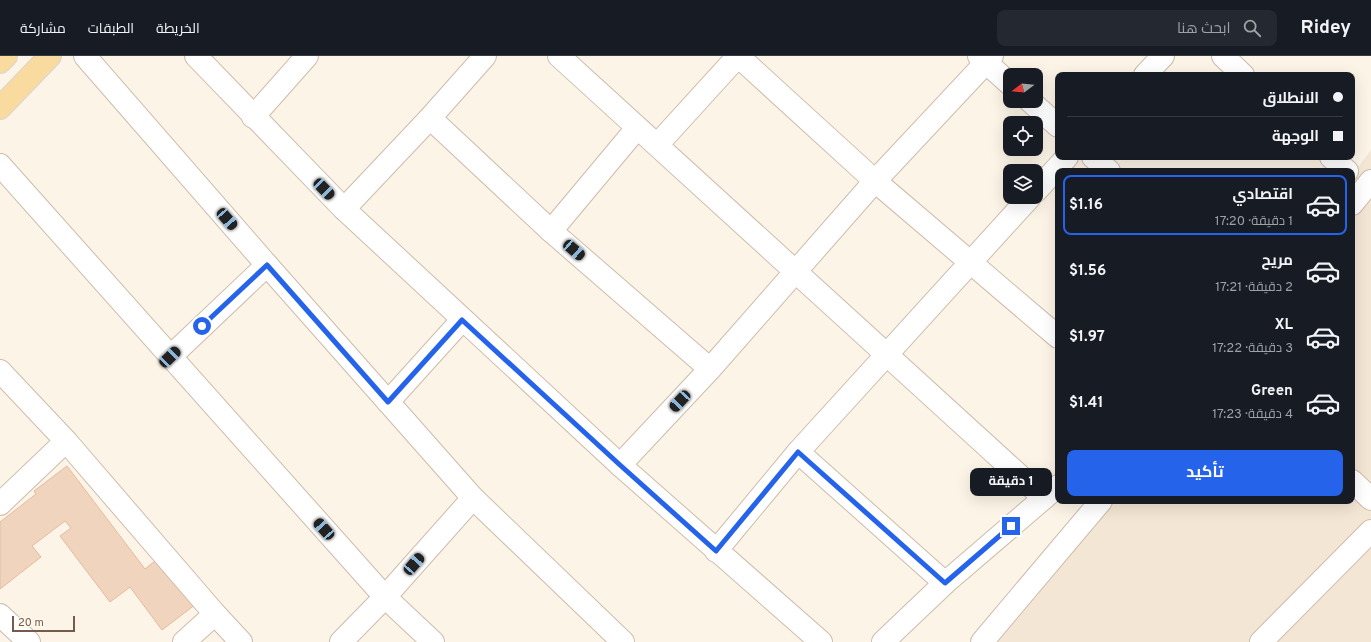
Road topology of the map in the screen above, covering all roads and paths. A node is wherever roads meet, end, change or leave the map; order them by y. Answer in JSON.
{"nodes":[{"id":1,"x":6,"y":56,"type":"edge"},
{"id":2,"x":50,"y":56,"type":"edge"},
{"id":3,"x":85,"y":56,"type":"edge"},
{"id":4,"x":196,"y":56,"type":"edge"},
{"id":5,"x":307,"y":56,"type":"edge"},
{"id":6,"x":485,"y":56,"type":"edge"},
{"id":7,"x":559,"y":56,"type":"edge"},
{"id":8,"x":738,"y":56,"type":"edge"},
{"id":9,"x":1163,"y":56,"type":"edge"},
{"id":10,"x":1223,"y":56,"type":"edge"},
{"id":11,"x":986,"y":58,"type":"edge"},
{"id":12,"x":0,"y":62,"type":"edge"},
{"id":13,"x":1148,"y":72,"type":"edge"},
{"id":14,"x":1240,"y":72,"type":"edge"},
{"id":15,"x":1003,"y":76,"type":"edge"},
{"id":16,"x":0,"y":108,"type":"edge"},
{"id":17,"x":1038,"y":108,"type":"edge"},
{"id":18,"x":253,"y":116,"type":"junction"},
{"id":19,"x":430,"y":118,"type":"junction"},
{"id":20,"x":1055,"y":123,"type":"edge"},
{"id":21,"x":637,"y":128,"type":"junction"},
{"id":22,"x":657,"y":144,"type":"junction"},
{"id":23,"x":1064,"y":160,"type":"edge"},
{"id":24,"x":1096,"y":160,"type":"edge"},
{"id":25,"x":1335,"y":160,"type":"edge"},
{"id":26,"x":0,"y":165,"type":"edge"},
{"id":27,"x":1057,"y":168,"type":"edge"},
{"id":28,"x":1106,"y":168,"type":"edge"},
{"id":29,"x":1343,"y":168,"type":"edge"},
{"id":30,"x":1055,"y":170,"type":"edge"},
{"id":31,"x":875,"y":181,"type":"junction"},
{"id":32,"x":1043,"y":183,"type":"edge"},
{"id":33,"x":1024,"y":204,"type":"edge"},
{"id":34,"x":344,"y":209,"type":"junction"},
{"id":35,"x":551,"y":231,"type":"junction"},
{"id":36,"x":970,"y":262,"type":"junction"},
{"id":37,"x":267,"y":265,"type":"junction"},
{"id":38,"x":795,"y":272,"type":"junction"},
{"id":39,"x":462,"y":320,"type":"junction"},
{"id":40,"x":1055,"y":334,"type":"edge"},
{"id":41,"x":887,"y":354,"type":"junction"},
{"id":42,"x":170,"y":357,"type":"junction"},
{"id":43,"x":710,"y":369,"type":"junction"},
{"id":44,"x":0,"y":371,"type":"edge"},
{"id":45,"x":388,"y":402,"type":"junction"},
{"id":46,"x":66,"y":441,"type":"junction"},
{"id":47,"x":798,"y":452,"type":"junction"},
{"id":48,"x":620,"y":465,"type":"junction"},
{"id":49,"x":1355,"y":484,"type":"edge"},
{"id":50,"x":1051,"y":492,"type":"edge"},
{"id":51,"x":473,"y":498,"type":"junction"},
{"id":52,"x":1371,"y":500,"type":"edge"},
{"id":53,"x":0,"y":504,"type":"edge"},
{"id":54,"x":1098,"y":504,"type":"edge"},
{"id":55,"x":1371,"y":531,"type":"edge"},
{"id":56,"x":716,"y":551,"type":"junction"},
{"id":57,"x":945,"y":583,"type":"junction"},
{"id":58,"x":385,"y":597,"type":"junction"},
{"id":59,"x":216,"y":614,"type":"junction"},
{"id":60,"x":0,"y":615,"type":"edge"},
{"id":61,"x":29,"y":642,"type":"edge"},
{"id":62,"x":184,"y":642,"type":"edge"},
{"id":63,"x":242,"y":642,"type":"edge"},
{"id":64,"x":341,"y":642,"type":"edge"},
{"id":65,"x":433,"y":642,"type":"edge"},
{"id":66,"x":623,"y":642,"type":"edge"},
{"id":67,"x":821,"y":642,"type":"edge"},
{"id":68,"x":883,"y":642,"type":"edge"},
{"id":69,"x":982,"y":642,"type":"edge"},
{"id":70,"x":1261,"y":642,"type":"edge"}],
"edges":[{"from":1,"to":12,"type":"main road"},
{"from":2,"to":16,"type":"main road"},
{"from":3,"to":37,"type":"street"},
{"from":4,"to":18,"type":"street"},
{"from":5,"to":18,"type":"street"},
{"from":6,"to":19,"type":"street"},
{"from":7,"to":21,"type":"street"},
{"from":8,"to":22,"type":"street"},
{"from":8,"to":31,"type":"street"},
{"from":9,"to":13,"type":"street"},
{"from":10,"to":14,"type":"street"},
{"from":11,"to":15,"type":"street"},
{"from":11,"to":31,"type":"street"},
{"from":17,"to":20,"type":"street"},
{"from":18,"to":34,"type":"street"},
{"from":19,"to":34,"type":"street"},
{"from":19,"to":35,"type":"street"},
{"from":21,"to":22,"type":"street"},
{"from":21,"to":35,"type":"street"},
{"from":22,"to":38,"type":"street"},
{"from":23,"to":27,"type":"street"},
{"from":24,"to":28,"type":"street"},
{"from":25,"to":29,"type":"street"},
{"from":26,"to":42,"type":"street"},
{"from":30,"to":32,"type":"street"},
{"from":31,"to":36,"type":"street"},
{"from":31,"to":38,"type":"street"},
{"from":33,"to":36,"type":"street"},
{"from":34,"to":39,"type":"street"},
{"from":35,"to":43,"type":"street"},
{"from":36,"to":40,"type":"street"},
{"from":36,"to":41,"type":"street"},
{"from":37,"to":42,"type":"street"},
{"from":37,"to":45,"type":"street"},
{"from":38,"to":41,"type":"street"},
{"from":38,"to":43,"type":"street"},
{"from":39,"to":45,"type":"street"},
{"from":39,"to":48,"type":"street"},
{"from":41,"to":47,"type":"street"},
{"from":41,"to":50,"type":"street"},
{"from":42,"to":58,"type":"street"},
{"from":43,"to":48,"type":"street"},
{"from":44,"to":46,"type":"street"},
{"from":45,"to":51,"type":"street"},
{"from":46,"to":53,"type":"street"},
{"from":46,"to":59,"type":"street"},
{"from":47,"to":56,"type":"street"},
{"from":47,"to":57,"type":"street"},
{"from":48,"to":56,"type":"street"},
{"from":49,"to":52,"type":"street"},
{"from":50,"to":57,"type":"street"},
{"from":51,"to":58,"type":"street"},
{"from":51,"to":66,"type":"street"},
{"from":54,"to":69,"type":"street"},
{"from":55,"to":70,"type":"street"},
{"from":56,"to":67,"type":"street"},
{"from":57,"to":68,"type":"street"},
{"from":58,"to":64,"type":"street"},
{"from":58,"to":65,"type":"street"},
{"from":59,"to":62,"type":"street"},
{"from":59,"to":63,"type":"street"},
{"from":60,"to":61,"type":"street"}]}
